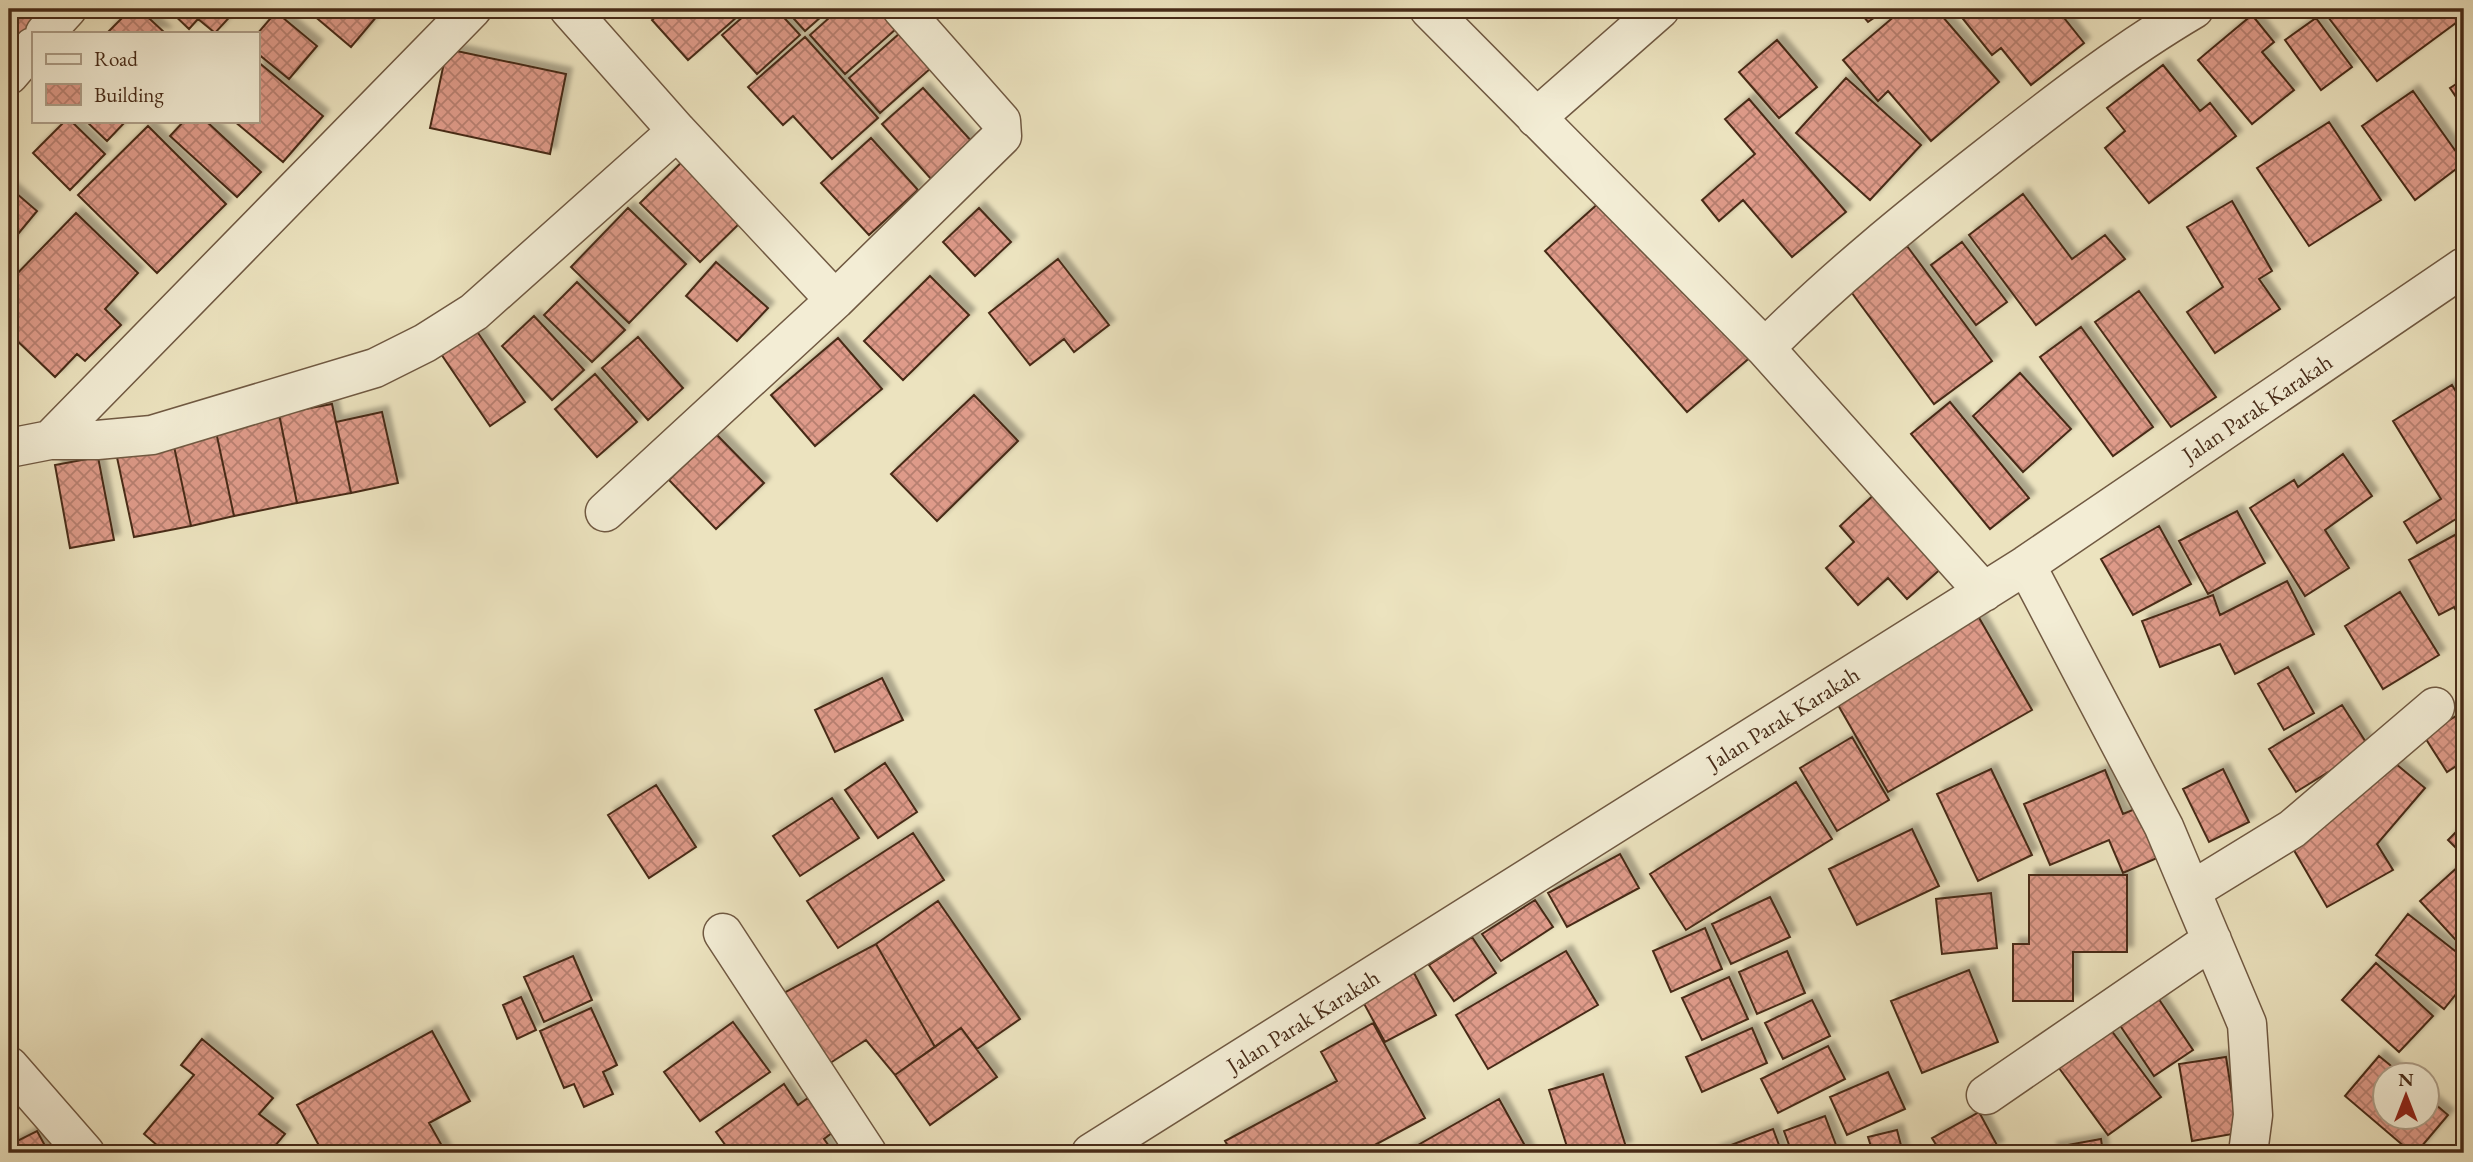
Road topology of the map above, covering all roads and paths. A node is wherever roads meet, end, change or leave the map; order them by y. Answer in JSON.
{"nodes":[{"id":1,"x":67,"y":9,"type":"edge"},
{"id":2,"x":472,"y":9,"type":"edge"},
{"id":3,"x":569,"y":9,"type":"edge"},
{"id":4,"x":902,"y":9,"type":"edge"},
{"id":5,"x":1429,"y":9,"type":"edge"},
{"id":6,"x":1660,"y":9,"type":"edge"},
{"id":7,"x":2194,"y":9,"type":"edge"},
{"id":8,"x":46,"y":32,"type":"edge"},
{"id":9,"x":32,"y":48,"type":"edge"},
{"id":10,"x":9,"y":75,"type":"edge"},
{"id":11,"x":1536,"y":118,"type":"junction"},
{"id":12,"x":677,"y":131,"type":"junction"},
{"id":13,"x":2464,"y":267,"type":"edge"},
{"id":14,"x":835,"y":300,"type":"junction"},
{"id":15,"x":1765,"y":348,"type":"junction"},
{"id":16,"x":50,"y":440,"type":"junction"},
{"id":17,"x":9,"y":448,"type":"edge"},
{"id":18,"x":605,"y":512,"type":"dead end"},
{"id":19,"x":2026,"y":565,"type":"junction"},
{"id":20,"x":1984,"y":592,"type":"junction"},
{"id":21,"x":2435,"y":706,"type":"dead end"},
{"id":22,"x":2191,"y":891,"type":"junction"},
{"id":23,"x":723,"y":933,"type":"dead end"},
{"id":24,"x":2212,"y":940,"type":"junction"},
{"id":25,"x":9,"y":1066,"type":"edge"},
{"id":26,"x":1986,"y":1095,"type":"dead end"},
{"id":27,"x":1134,"y":1143,"type":"edge"},
{"id":28,"x":85,"y":1153,"type":"edge"},
{"id":29,"x":867,"y":1153,"type":"edge"},
{"id":30,"x":1091,"y":1153,"type":"edge"},
{"id":31,"x":2248,"y":1153,"type":"edge"}],
"edges":[{"from":1,"to":8,"type":"street"},
{"from":2,"to":16,"type":"street"},
{"from":3,"to":12,"type":"street"},
{"from":4,"to":14,"type":"street"},
{"from":5,"to":11,"type":"street"},
{"from":6,"to":11,"type":"street"},
{"from":7,"to":15,"type":"street"},
{"from":9,"to":10,"type":"street"},
{"from":11,"to":15,"type":"street"},
{"from":12,"to":14,"type":"street"},
{"from":12,"to":16,"type":"street"},
{"from":13,"to":19,"type":"street","name":"Jalan Parak Karakah"},
{"from":14,"to":18,"type":"street"},
{"from":15,"to":20,"type":"street"},
{"from":16,"to":17,"type":"street"},
{"from":19,"to":20,"type":"street","name":"Jalan Parak Karakah"},
{"from":19,"to":22,"type":"street"},
{"from":20,"to":27,"type":"street","name":"Jalan Parak Karakah"},
{"from":21,"to":22,"type":"street"},
{"from":22,"to":24,"type":"street"},
{"from":23,"to":29,"type":"street"},
{"from":24,"to":26,"type":"street"},
{"from":24,"to":31,"type":"street"},
{"from":25,"to":28,"type":"street"},
{"from":27,"to":30,"type":"street","name":"Jalan Parak Karakah"}]}
